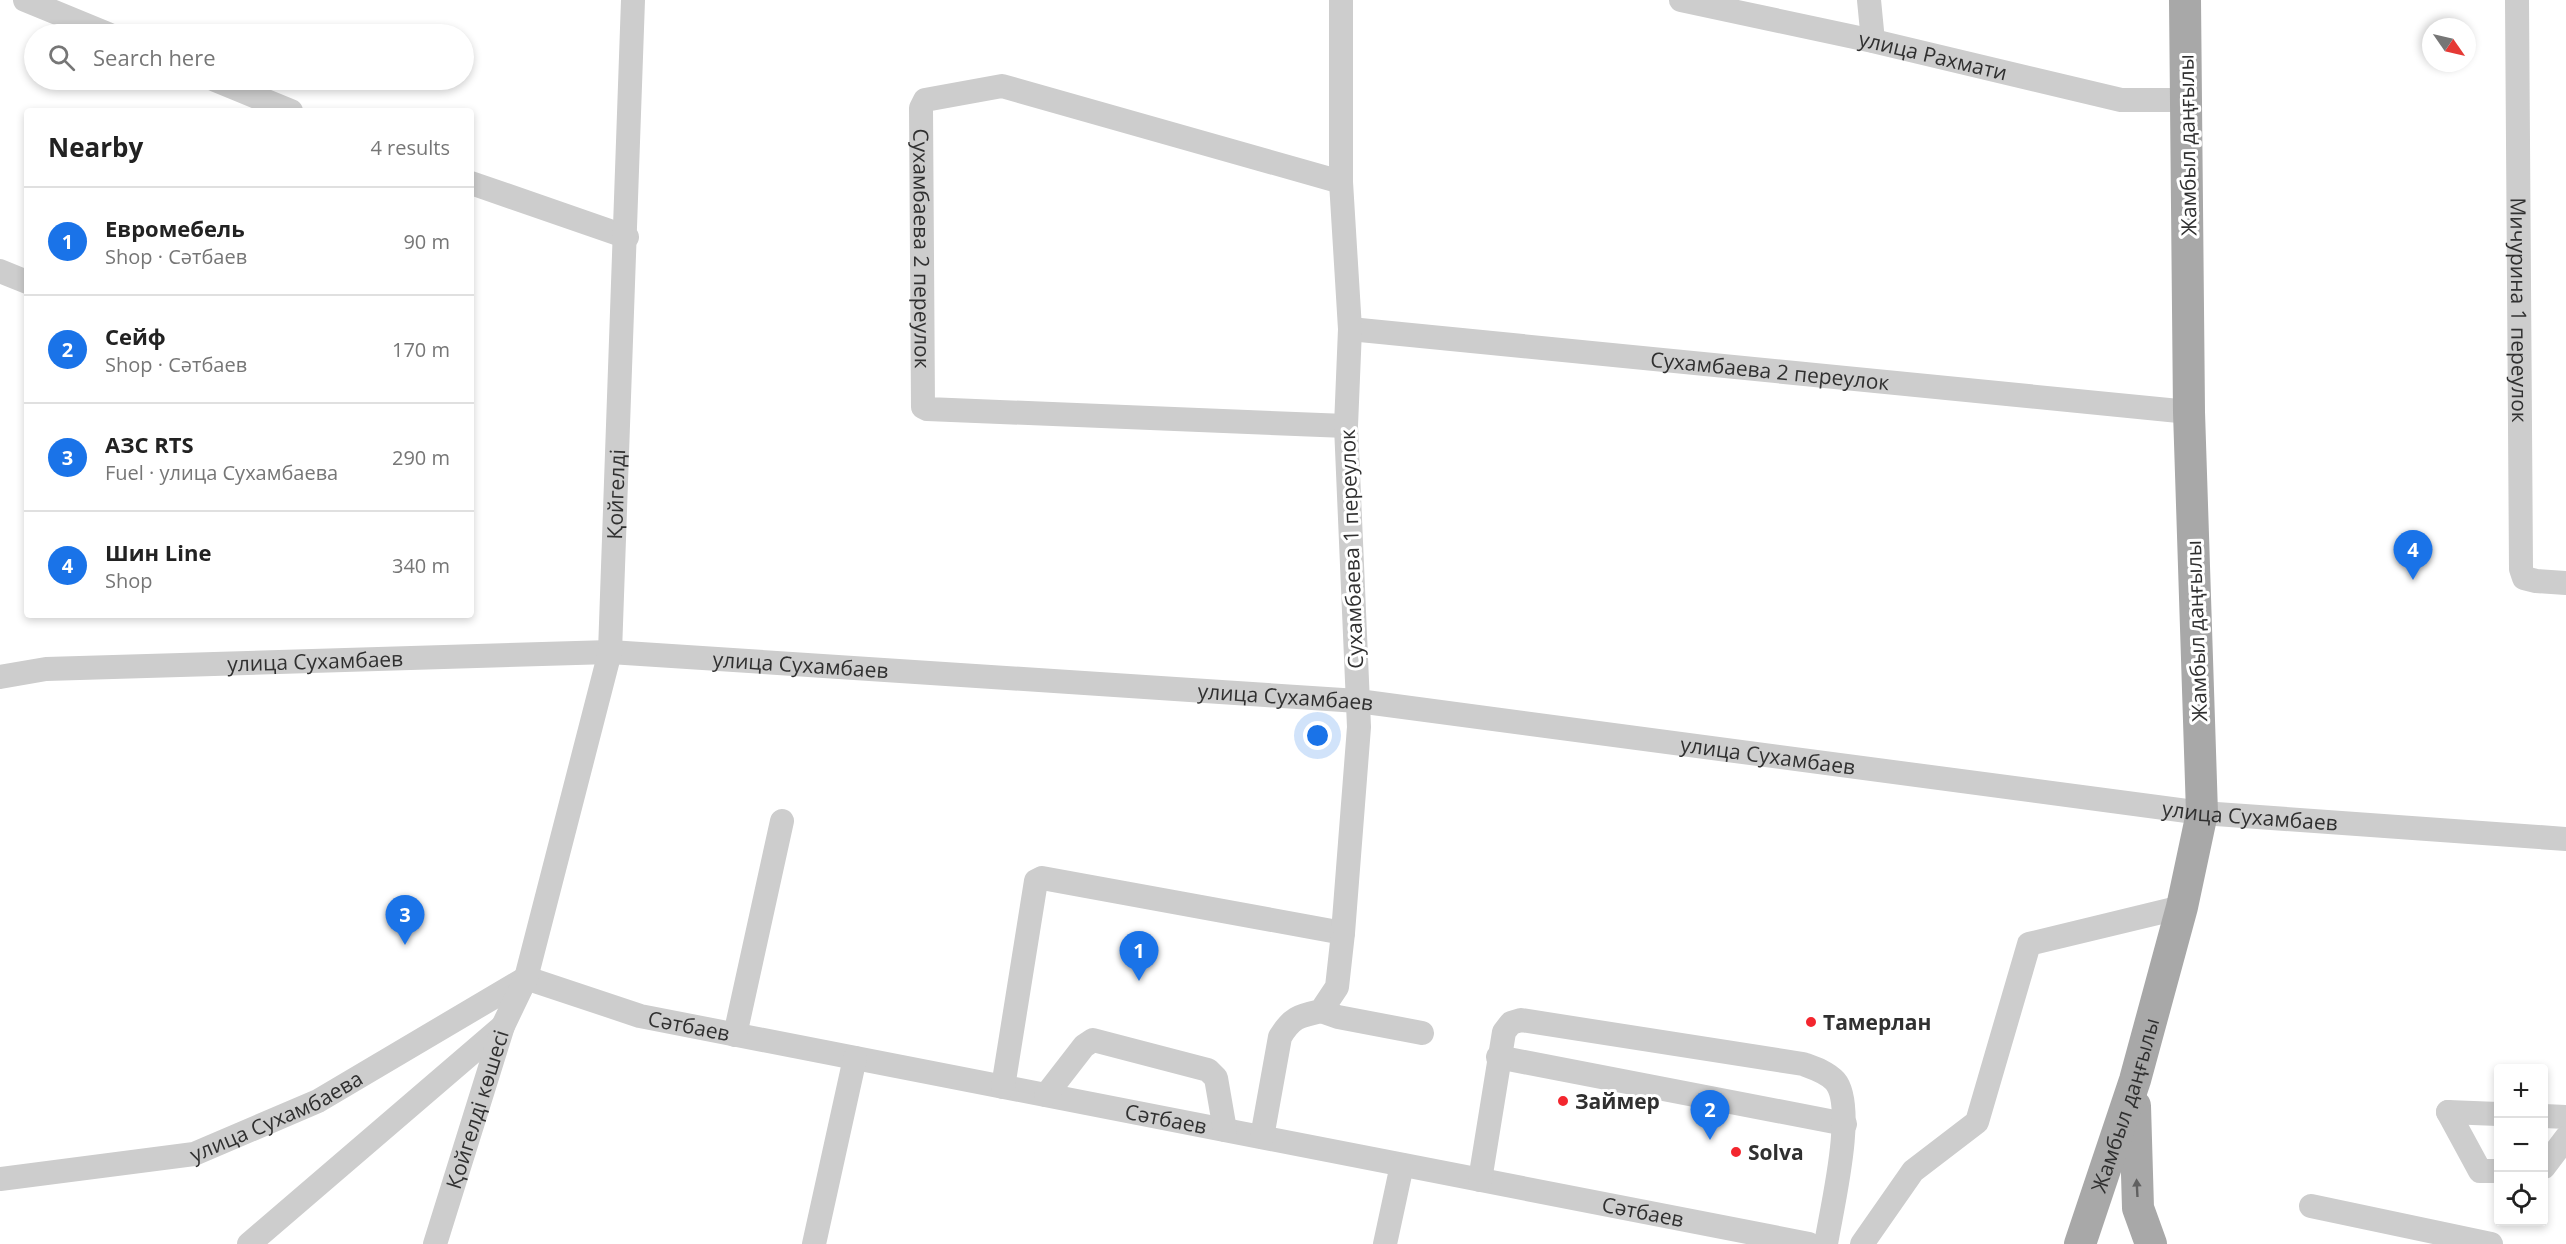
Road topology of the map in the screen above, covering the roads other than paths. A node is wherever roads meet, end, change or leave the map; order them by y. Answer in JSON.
{"nodes":[{"id":1,"x":25,"y":0,"type":"edge"},
{"id":2,"x":633,"y":0,"type":"edge"},
{"id":3,"x":1341,"y":0,"type":"edge"},
{"id":4,"x":1681,"y":0,"type":"edge"},
{"id":5,"x":1869,"y":0,"type":"edge"},
{"id":6,"x":2185,"y":0,"type":"edge"},
{"id":7,"x":2517,"y":0,"type":"edge"},
{"id":8,"x":84,"y":24,"type":"edge"},
{"id":9,"x":1874,"y":41,"type":"junction"},
{"id":10,"x":240,"y":90,"type":"edge"},
{"id":11,"x":2187,"y":100,"type":"junction"},
{"id":12,"x":284,"y":108,"type":"edge"},
{"id":13,"x":1341,"y":182,"type":"junction"},
{"id":14,"x":474,"y":184,"type":"edge"},
{"id":15,"x":627,"y":237,"type":"junction"},
{"id":16,"x":0,"y":271,"type":"edge"},
{"id":17,"x":24,"y":281,"type":"edge"},
{"id":18,"x":1350,"y":328,"type":"junction"},
{"id":19,"x":2189,"y":412,"type":"junction"},
{"id":20,"x":1346,"y":426,"type":"junction"},
{"id":21,"x":2566,"y":583,"type":"edge"},
{"id":22,"x":610,"y":652,"type":"junction"},
{"id":23,"x":0,"y":677,"type":"edge"},
{"id":24,"x":1358,"y":701,"type":"junction"},
{"id":25,"x":2202,"y":813,"type":"junction"},
{"id":26,"x":782,"y":821,"type":"dead end"},
{"id":27,"x":2566,"y":839,"type":"edge"},
{"id":28,"x":2182,"y":908,"type":"junction"},
{"id":29,"x":1343,"y":933,"type":"junction"},
{"id":30,"x":526,"y":978,"type":"junction"},
{"id":31,"x":1321,"y":1011,"type":"junction"},
{"id":32,"x":503,"y":1026,"type":"junction"},
{"id":33,"x":1422,"y":1033,"type":"dead end"},
{"id":34,"x":735,"y":1035,"type":"junction"},
{"id":35,"x":1498,"y":1057,"type":"junction"},
{"id":36,"x":855,"y":1058,"type":"junction"},
{"id":37,"x":2135,"y":1080,"type":"junction"},
{"id":38,"x":1003,"y":1087,"type":"junction"},
{"id":39,"x":1046,"y":1095,"type":"junction"},
{"id":40,"x":2494,"y":1114,"type":"edge"},
{"id":41,"x":2548,"y":1116,"type":"edge"},
{"id":42,"x":2566,"y":1117,"type":"edge"},
{"id":43,"x":1845,"y":1124,"type":"junction"},
{"id":44,"x":1225,"y":1130,"type":"junction"},
{"id":45,"x":1262,"y":1137,"type":"junction"},
{"id":46,"x":2566,"y":1138,"type":"edge"},
{"id":47,"x":2548,"y":1162,"type":"edge"},
{"id":48,"x":1402,"y":1165,"type":"junction"},
{"id":49,"x":2494,"y":1171,"type":"edge"},
{"id":50,"x":0,"y":1179,"type":"edge"},
{"id":51,"x":1480,"y":1180,"type":"junction"},
{"id":52,"x":2312,"y":1206,"type":"dead end"},
{"id":53,"x":1749,"y":1238,"type":"edge"},
{"id":54,"x":249,"y":1244,"type":"edge"},
{"id":55,"x":435,"y":1244,"type":"edge"},
{"id":56,"x":814,"y":1244,"type":"edge"},
{"id":57,"x":1385,"y":1244,"type":"edge"},
{"id":58,"x":1809,"y":1244,"type":"edge"},
{"id":59,"x":1826,"y":1244,"type":"edge"},
{"id":60,"x":1862,"y":1244,"type":"edge"},
{"id":61,"x":2080,"y":1244,"type":"edge"},
{"id":62,"x":2151,"y":1244,"type":"edge"},
{"id":63,"x":2491,"y":1244,"type":"edge"}],
"edges":[{"from":1,"to":8,"type":"street"},
{"from":2,"to":15,"type":"street","name":"Қойгелді"},
{"from":3,"to":13,"type":"street","name":"Сухамбаева 1 переулок"},
{"from":4,"to":9,"type":"street","name":"улица Рахмати"},
{"from":5,"to":9,"type":"street"},
{"from":6,"to":11,"type":"main road","name":"Жамбыл даңғылы"},
{"from":7,"to":21,"type":"street","name":"Мичурина 1 переулок"},
{"from":9,"to":11,"type":"street","name":"улица Рахмати"},
{"from":10,"to":12,"type":"street"},
{"from":11,"to":19,"type":"main road","name":"Жамбыл даңғылы"},
{"from":13,"to":18,"type":"street","name":"Сухамбаева 1 переулок"},
{"from":13,"to":20,"type":"street","name":"Сухамбаева 2 переулок"},
{"from":14,"to":15,"type":"street"},
{"from":15,"to":22,"type":"street","name":"Қойгелді"},
{"from":16,"to":17,"type":"street"},
{"from":18,"to":19,"type":"street","name":"Сухамбаева 2 переулок"},
{"from":18,"to":20,"type":"street","name":"Сухамбаева 1 переулок"},
{"from":19,"to":25,"type":"main road","name":"Жамбыл даңғылы"},
{"from":20,"to":24,"type":"street","name":"Сухамбаева 1 переулок"},
{"from":22,"to":23,"type":"street","name":"улица Сухамбаев"},
{"from":22,"to":24,"type":"street","name":"улица Сухамбаев"},
{"from":22,"to":30,"type":"street","name":"Қойгелді"},
{"from":24,"to":25,"type":"street","name":"улица Сухамбаев"},
{"from":24,"to":29,"type":"street","name":"Сухамбаева 1 переулок"},
{"from":25,"to":27,"type":"street","name":"улица Сухамбаев"},
{"from":25,"to":28,"type":"main road","name":"Жамбыл даңғылы"},
{"from":26,"to":34,"type":"street"},
{"from":28,"to":37,"type":"main road","name":"Жамбыл даңғылы"},
{"from":28,"to":60,"type":"street"},
{"from":29,"to":31,"type":"street","name":"Сухамбаева 1 переулок"},
{"from":29,"to":38,"type":"street"},
{"from":30,"to":32,"type":"street","name":"Қойгелді көшесі"},
{"from":30,"to":34,"type":"street","name":"Сәтбаев"},
{"from":30,"to":50,"type":"street","name":"улица Сухамбаева"},
{"from":31,"to":33,"type":"street"},
{"from":31,"to":45,"type":"street"},
{"from":32,"to":54,"type":"street"},
{"from":32,"to":55,"type":"street","name":"Қойгелді көшесі"},
{"from":34,"to":36,"type":"street","name":"Сәтбаев"},
{"from":35,"to":43,"type":"street"},
{"from":35,"to":43,"type":"street"},
{"from":35,"to":51,"type":"street"},
{"from":36,"to":38,"type":"street","name":"Сәтбаев"},
{"from":36,"to":56,"type":"street"},
{"from":37,"to":61,"type":"main road","name":"Жамбыл даңғылы"},
{"from":62,"to":37,"type":"main road","one_way":true},
{"from":38,"to":39,"type":"street","name":"Сәтбаев"},
{"from":39,"to":44,"type":"street","name":"Сәтбаев"},
{"from":39,"to":44,"type":"street"},
{"from":40,"to":49,"type":"street"},
{"from":41,"to":42,"type":"street"},
{"from":43,"to":59,"type":"street"},
{"from":44,"to":45,"type":"street","name":"Сәтбаев"},
{"from":45,"to":48,"type":"street","name":"Сәтбаев"},
{"from":46,"to":47,"type":"street"},
{"from":48,"to":51,"type":"street","name":"Сәтбаев"},
{"from":48,"to":57,"type":"street"},
{"from":51,"to":53,"type":"street","name":"Сәтбаев"},
{"from":52,"to":63,"type":"street"},
{"from":53,"to":58,"type":"street","name":"Сәтбаев"}]}
